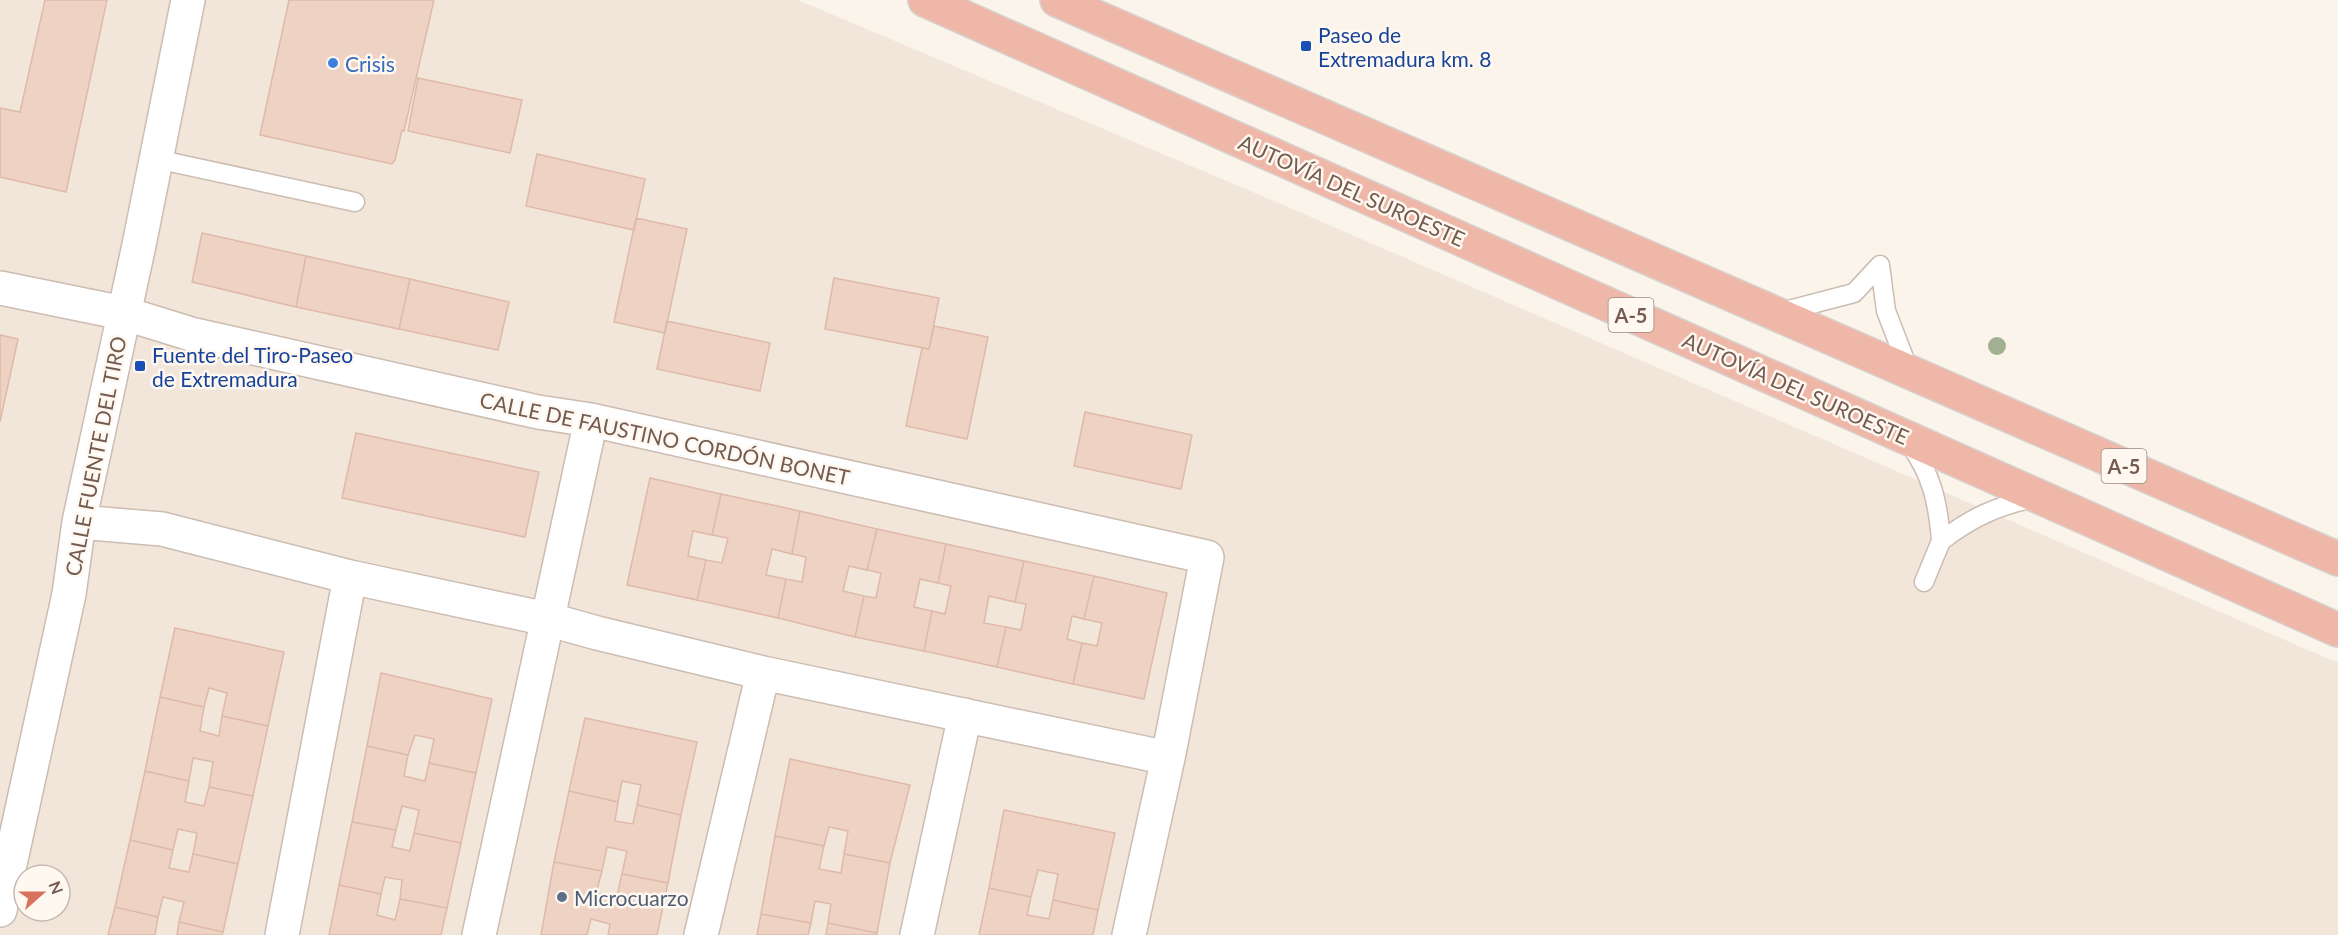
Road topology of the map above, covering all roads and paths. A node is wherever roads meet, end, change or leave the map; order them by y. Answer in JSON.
{"nodes":[{"id":1,"x":188,"y":0,"type":"edge"},
{"id":2,"x":925,"y":0,"type":"edge"},
{"id":3,"x":1057,"y":0,"type":"edge"},
{"id":4,"x":156,"y":159,"type":"junction"},
{"id":5,"x":355,"y":202,"type":"dead end"},
{"id":6,"x":0,"y":288,"type":"edge"},
{"id":7,"x":123,"y":313,"type":"junction"},
{"id":8,"x":1776,"y":314,"type":"junction"},
{"id":9,"x":1910,"y":373,"type":"junction"},
{"id":10,"x":591,"y":420,"type":"junction"},
{"id":11,"x":1904,"y":436,"type":"junction"},
{"id":12,"x":2040,"y":497,"type":"junction"},
{"id":13,"x":79,"y":522,"type":"junction"},
{"id":14,"x":1941,"y":541,"type":"junction"},
{"id":15,"x":2338,"y":559,"type":"edge"},
{"id":16,"x":350,"y":577,"type":"junction"},
{"id":17,"x":1924,"y":582,"type":"dead end"},
{"id":18,"x":547,"y":619,"type":"junction"},
{"id":19,"x":2338,"y":630,"type":"edge"},
{"id":20,"x":762,"y":673,"type":"junction"},
{"id":21,"x":965,"y":715,"type":"junction"},
{"id":22,"x":1168,"y":758,"type":"junction"},
{"id":23,"x":0,"y":910,"type":"edge"},
{"id":24,"x":282,"y":935,"type":"edge"},
{"id":25,"x":478,"y":935,"type":"edge"},
{"id":26,"x":701,"y":935,"type":"edge"},
{"id":27,"x":917,"y":935,"type":"edge"},
{"id":28,"x":1129,"y":935,"type":"edge"}],
"edges":[{"from":1,"to":4,"type":"street","name":"CALLE FUENTE DEL TIRO"},
{"from":2,"to":11,"type":"highway","name":"AUTOVÍA DEL SUROESTE","number":"A-5"},
{"from":3,"to":8,"type":"highway","number":"A-5"},
{"from":4,"to":5,"type":"lane"},
{"from":4,"to":7,"type":"street","name":"CALLE FUENTE DEL TIRO"},
{"from":6,"to":7,"type":"street","name":"CALLE DE FAUSTINO CORDÓN BONET"},
{"from":7,"to":10,"type":"street","name":"CALLE DE FAUSTINO CORDÓN BONET"},
{"from":7,"to":13,"type":"street","name":"CALLE FUENTE DEL TIRO"},
{"from":8,"to":9,"type":"highway","number":"A-5"},
{"from":8,"to":9,"type":"lane"},
{"from":9,"to":15,"type":"highway","number":"A-5"},
{"from":10,"to":18,"type":"street"},
{"from":10,"to":22,"type":"street","name":"CALLE DE FAUSTINO CORDÓN BONET"},
{"from":11,"to":12,"type":"highway","name":"AUTOVÍA DEL SUROESTE","number":"A-5"},
{"from":11,"to":14,"type":"lane"},
{"from":12,"to":14,"type":"lane"},
{"from":12,"to":19,"type":"highway","name":"AUTOVÍA DEL SUROESTE","number":"A-5"},
{"from":13,"to":16,"type":"street"},
{"from":13,"to":23,"type":"street","name":"CALLE FUENTE DEL TIRO"},
{"from":14,"to":17,"type":"lane"},
{"from":16,"to":18,"type":"street"},
{"from":16,"to":24,"type":"street"},
{"from":18,"to":20,"type":"street"},
{"from":18,"to":25,"type":"street"},
{"from":20,"to":21,"type":"street"},
{"from":20,"to":26,"type":"street"},
{"from":21,"to":22,"type":"street"},
{"from":21,"to":27,"type":"street"},
{"from":22,"to":28,"type":"street"}]}
